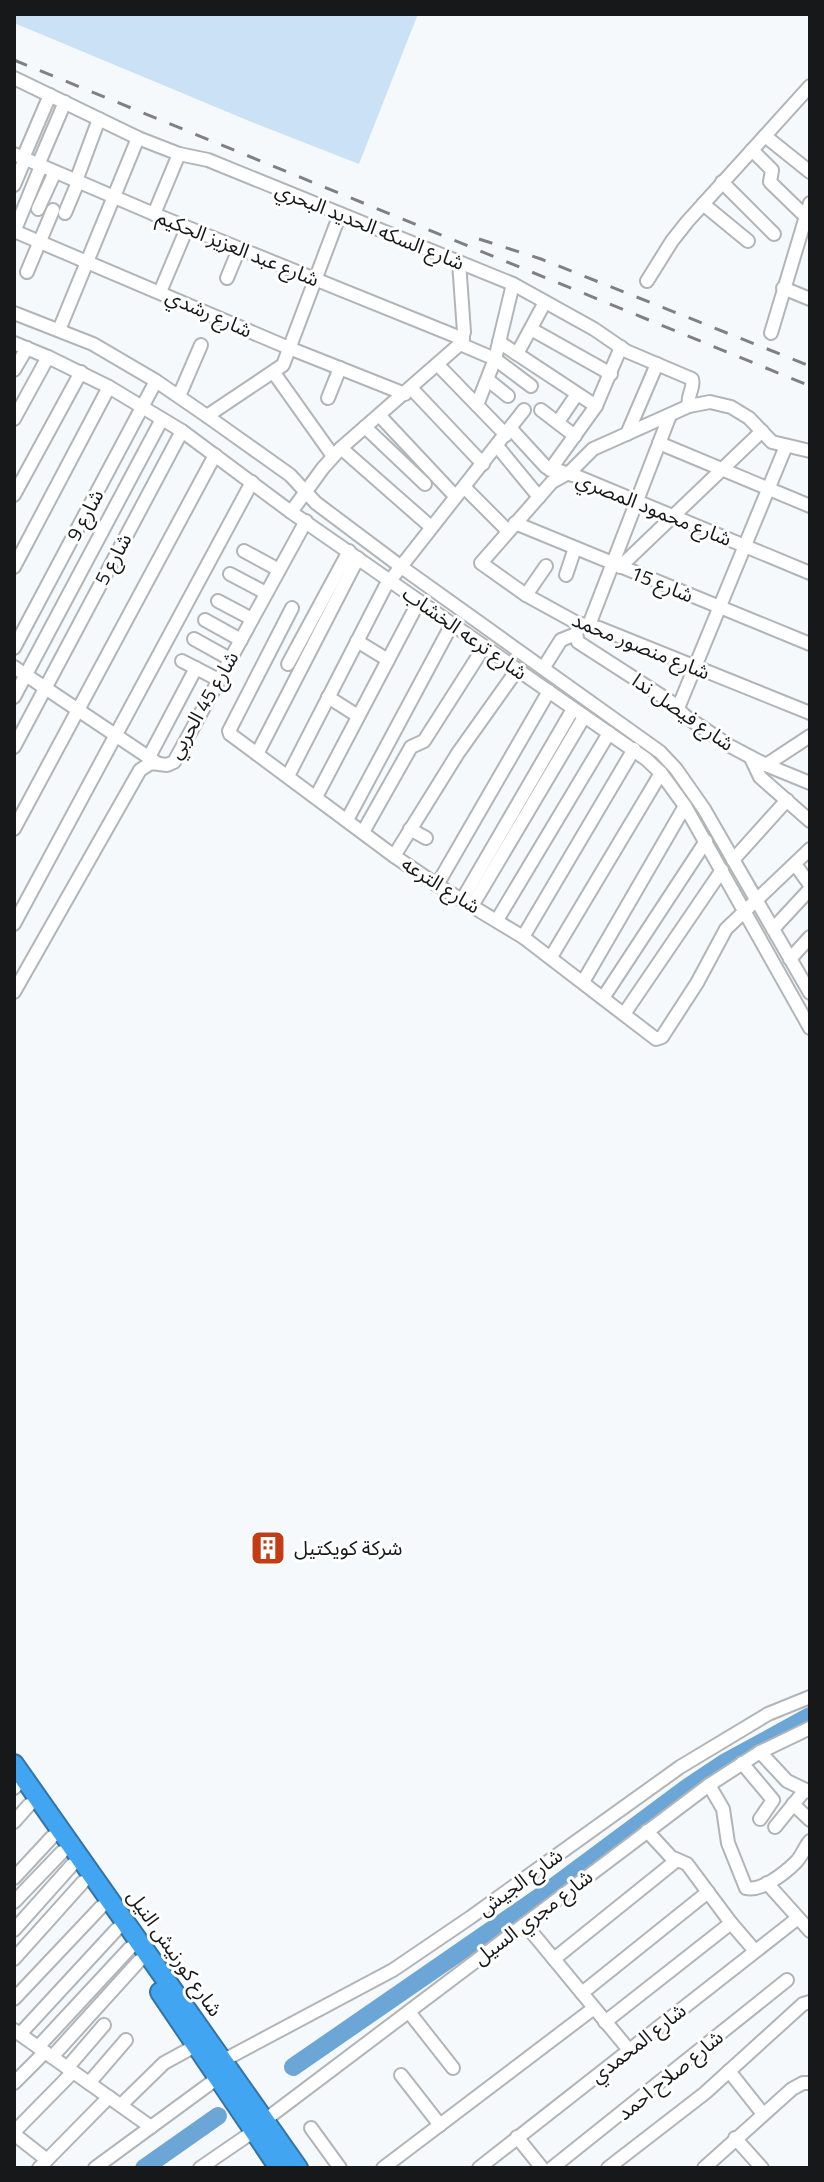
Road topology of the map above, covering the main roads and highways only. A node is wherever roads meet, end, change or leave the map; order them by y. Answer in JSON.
{"nodes":[{"id":1,"x":14,"y":1764,"type":"edge"},
{"id":2,"x":15,"y":1786,"type":"edge"},
{"id":3,"x":222,"y":2069,"type":"junction"},
{"id":4,"x":259,"y":2125,"type":"junction"},
{"id":5,"x":279,"y":2168,"type":"edge"},
{"id":6,"x":298,"y":2168,"type":"edge"}],
"edges":[{"from":1,"to":3,"type":"highway","name":"شارع كورنيش النيل"},
{"from":2,"to":3,"type":"highway","name":"شارع كورنيش النيل"},
{"from":3,"to":4,"type":"highway","name":"شارع كورنيش النيل"},
{"from":4,"to":5,"type":"highway","name":"شارع كورنيش النيل"},
{"from":4,"to":6,"type":"highway","name":"شارع كورنيش النيل"}]}
